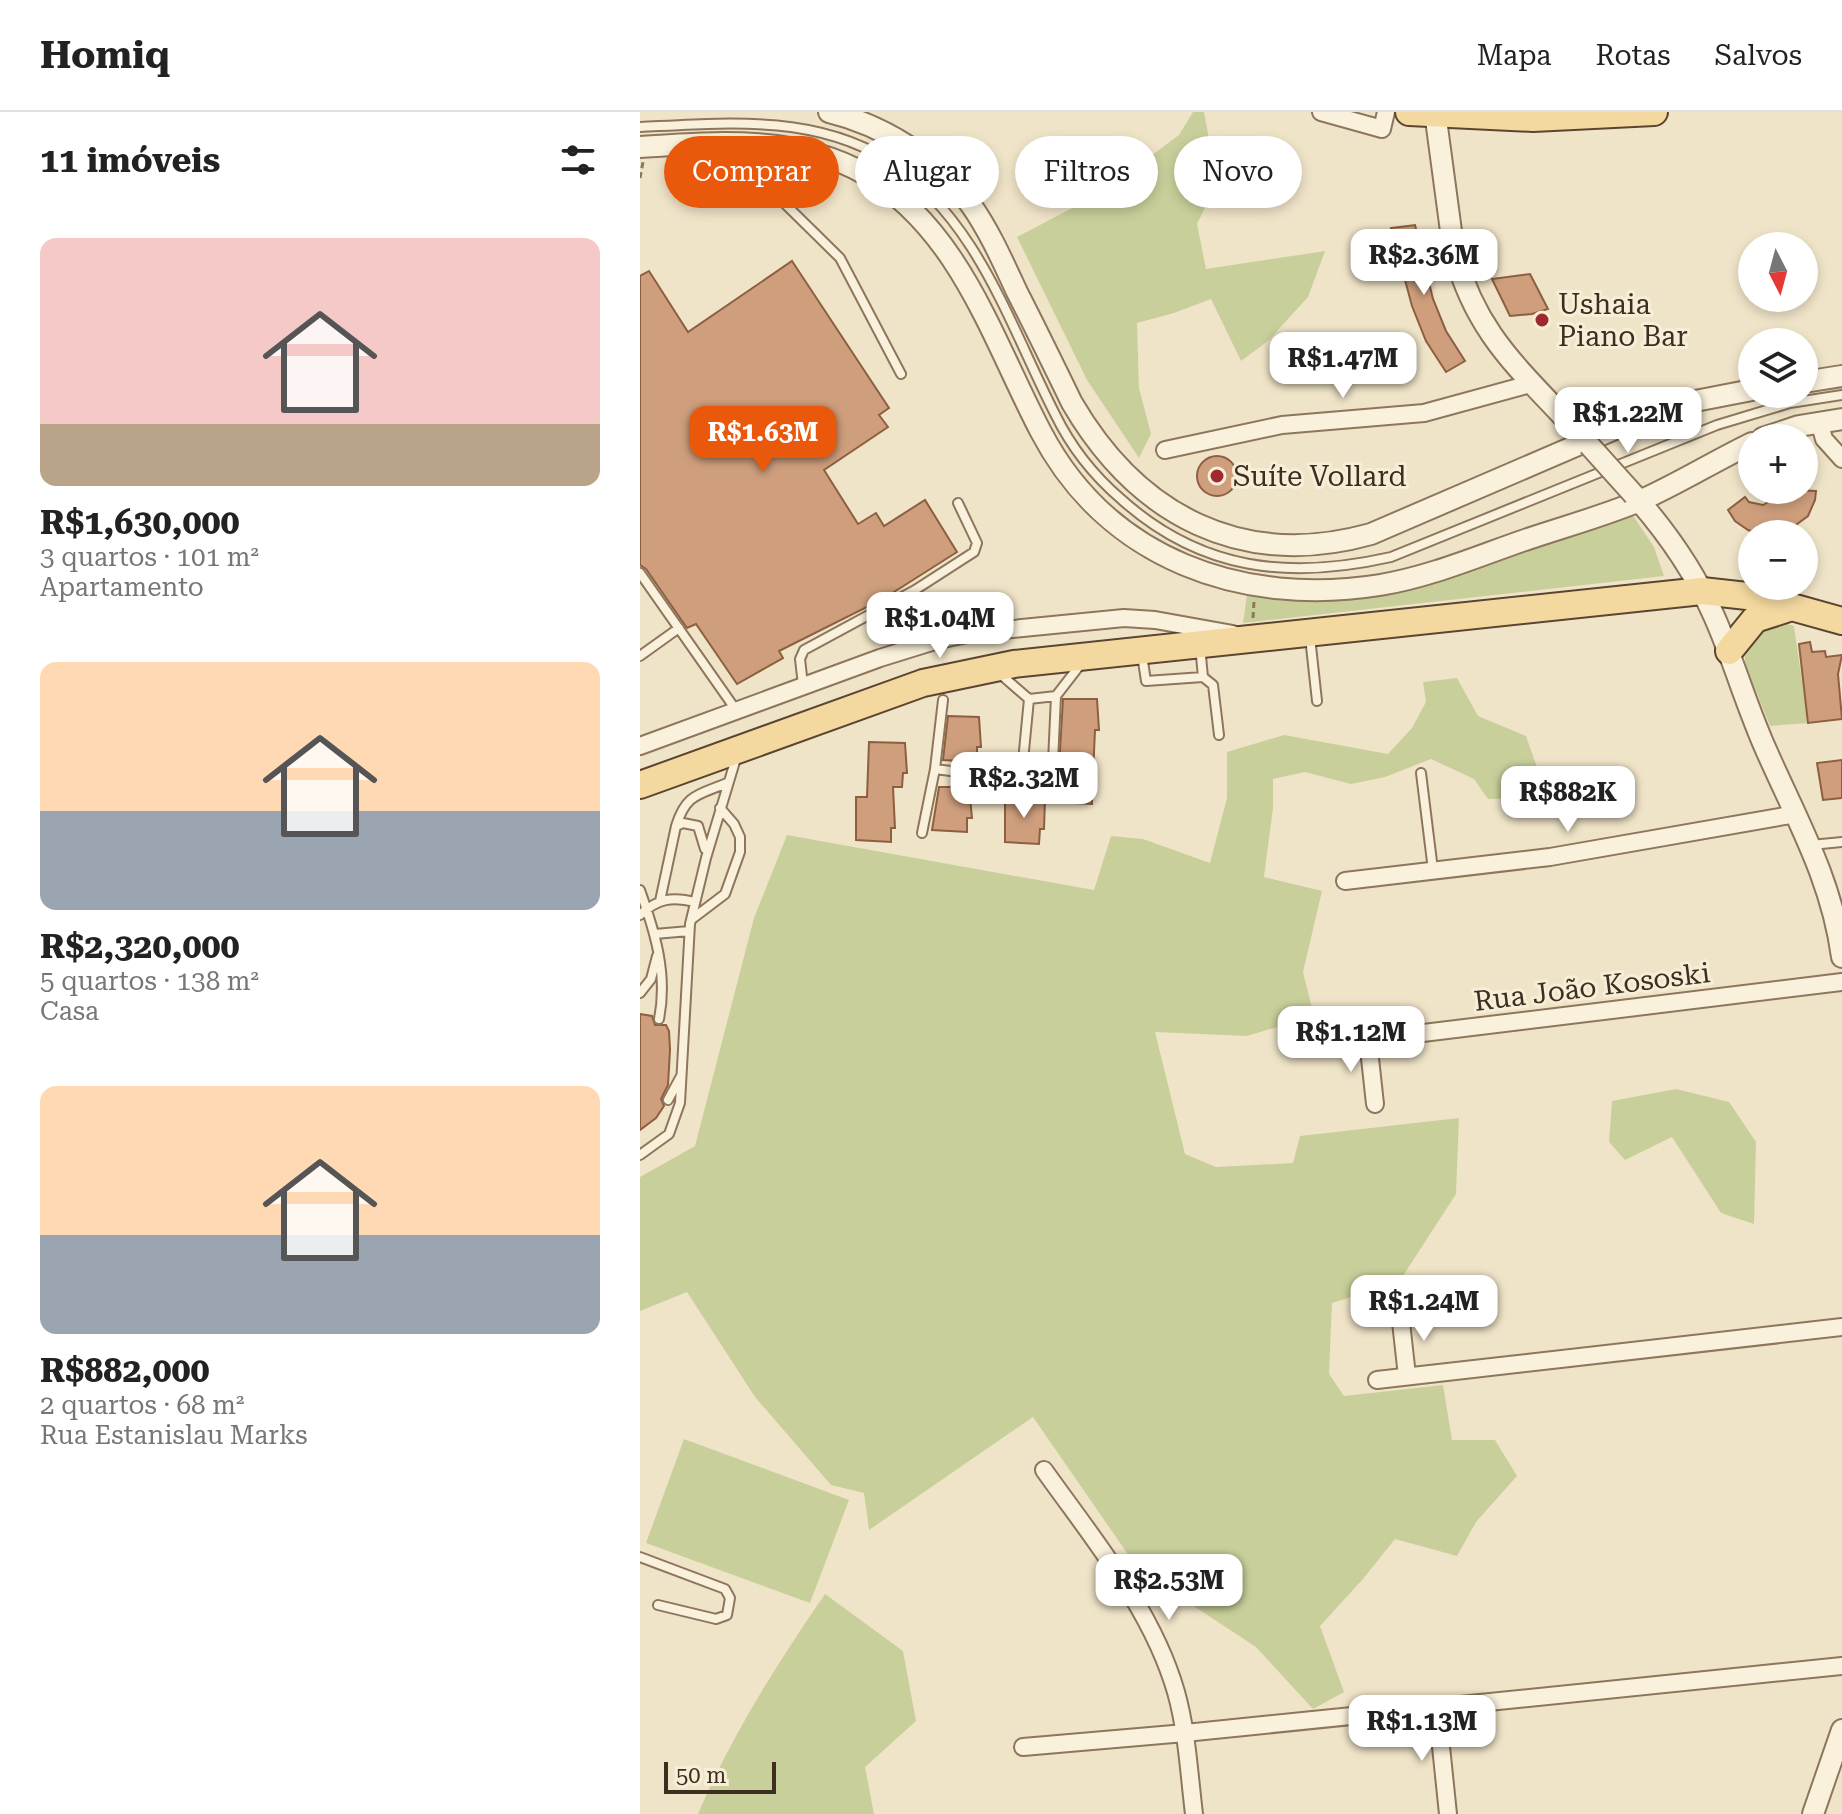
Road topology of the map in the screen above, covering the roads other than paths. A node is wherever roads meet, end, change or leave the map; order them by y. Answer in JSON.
{"nodes":[{"id":1,"x":829,"y":112,"type":"edge"},
{"id":2,"x":1321,"y":112,"type":"edge"},
{"id":3,"x":1386,"y":112,"type":"edge"},
{"id":4,"x":1654,"y":112,"type":"edge"},
{"id":5,"x":1426,"y":113,"type":"edge"},
{"id":6,"x":640,"y":127,"type":"edge"},
{"id":7,"x":664,"y":146,"type":"edge"},
{"id":8,"x":640,"y":147,"type":"edge"},
{"id":9,"x":839,"y":163,"type":"edge"},
{"id":10,"x":789,"y":208,"type":"edge"},
{"id":11,"x":901,"y":374,"type":"dead end"},
{"id":12,"x":1842,"y":376,"type":"edge"},
{"id":13,"x":1818,"y":380,"type":"edge"},
{"id":14,"x":1530,"y":384,"type":"junction"},
{"id":15,"x":1738,"y":393,"type":"edge"},
{"id":16,"x":1842,"y":395,"type":"edge"},
{"id":17,"x":1842,"y":419,"type":"edge"},
{"id":18,"x":1819,"y":421,"type":"junction"},
{"id":19,"x":1809,"y":424,"type":"edge"},
{"id":20,"x":1588,"y":443,"type":"junction"},
{"id":21,"x":1165,"y":450,"type":"dead end"},
{"id":22,"x":1738,"y":450,"type":"edge"},
{"id":23,"x":1842,"y":459,"type":"edge"},
{"id":24,"x":1637,"y":498,"type":"junction"},
{"id":25,"x":958,"y":503,"type":"dead end"},
{"id":26,"x":640,"y":573,"type":"edge"},
{"id":27,"x":1702,"y":591,"type":"junction"},
{"id":28,"x":1793,"y":607,"type":"junction"},
{"id":29,"x":1842,"y":621,"type":"edge"},
{"id":30,"x":679,"y":628,"type":"junction"},
{"id":31,"x":1310,"y":632,"type":"junction"},
{"id":32,"x":1252,"y":638,"type":"junction"},
{"id":33,"x":1200,"y":644,"type":"junction"},
{"id":34,"x":1141,"y":650,"type":"junction"},
{"id":35,"x":1729,"y":651,"type":"junction"},
{"id":36,"x":640,"y":656,"type":"edge"},
{"id":37,"x":1090,"y":656,"type":"junction"},
{"id":38,"x":992,"y":667,"type":"junction"},
{"id":39,"x":1203,"y":677,"type":"junction"},
{"id":40,"x":803,"y":685,"type":"junction"},
{"id":41,"x":1056,"y":696,"type":"junction"},
{"id":42,"x":1029,"y":699,"type":"junction"},
{"id":43,"x":943,"y":700,"type":"dead end"},
{"id":44,"x":1317,"y":701,"type":"dead end"},
{"id":45,"x":736,"y":710,"type":"junction"},
{"id":46,"x":1219,"y":735,"type":"dead end"},
{"id":47,"x":640,"y":746,"type":"edge"},
{"id":48,"x":739,"y":748,"type":"junction"},
{"id":49,"x":935,"y":769,"type":"junction"},
{"id":50,"x":1421,"y":773,"type":"dead end"},
{"id":51,"x":1021,"y":782,"type":"junction"},
{"id":52,"x":727,"y":783,"type":"junction"},
{"id":53,"x":640,"y":785,"type":"edge"},
{"id":54,"x":720,"y":808,"type":"junction"},
{"id":55,"x":1796,"y":814,"type":"junction"},
{"id":56,"x":676,"y":826,"type":"junction"},
{"id":57,"x":922,"y":833,"type":"dead end"},
{"id":58,"x":1842,"y":842,"type":"edge"},
{"id":59,"x":1810,"y":845,"type":"junction"},
{"id":60,"x":706,"y":858,"type":"junction"},
{"id":61,"x":1433,"y":871,"type":"junction"},
{"id":62,"x":1345,"y":881,"type":"dead end"},
{"id":63,"x":640,"y":890,"type":"edge"},
{"id":64,"x":660,"y":901,"type":"junction"},
{"id":65,"x":695,"y":902,"type":"junction"},
{"id":66,"x":643,"y":912,"type":"edge"},
{"id":67,"x":691,"y":919,"type":"junction"},
{"id":68,"x":689,"y":931,"type":"junction"},
{"id":69,"x":655,"y":934,"type":"junction"},
{"id":70,"x":659,"y":951,"type":"junction"},
{"id":71,"x":1842,"y":957,"type":"edge"},
{"id":72,"x":1842,"y":982,"type":"edge"},
{"id":73,"x":640,"y":993,"type":"edge"},
{"id":74,"x":659,"y":1019,"type":"dead end"},
{"id":75,"x":1368,"y":1040,"type":"junction"},
{"id":76,"x":1300,"y":1048,"type":"dead end"},
{"id":77,"x":682,"y":1074,"type":"junction"},
{"id":78,"x":668,"y":1100,"type":"dead end"},
{"id":79,"x":1375,"y":1104,"type":"dead end"},
{"id":80,"x":640,"y":1155,"type":"edge"},
{"id":81,"x":1400,"y":1313,"type":"dead end"},
{"id":82,"x":1842,"y":1327,"type":"edge"},
{"id":83,"x":1407,"y":1376,"type":"junction"},
{"id":84,"x":1377,"y":1380,"type":"dead end"},
{"id":85,"x":1044,"y":1470,"type":"dead end"},
{"id":86,"x":640,"y":1557,"type":"edge"},
{"id":87,"x":658,"y":1605,"type":"dead end"},
{"id":88,"x":1842,"y":1666,"type":"edge"},
{"id":89,"x":1437,"y":1708,"type":"junction"},
{"id":90,"x":1842,"y":1730,"type":"edge"},
{"id":91,"x":1185,"y":1733,"type":"junction"},
{"id":92,"x":1023,"y":1747,"type":"dead end"},
{"id":93,"x":1194,"y":1814,"type":"edge"},
{"id":94,"x":1448,"y":1814,"type":"edge"},
{"id":95,"x":1813,"y":1814,"type":"edge"}],
"edges":[{"from":1,"to":20,"type":"street"},
{"from":2,"to":3,"type":"street"},
{"from":4,"to":5,"type":"main road"},
{"from":5,"to":14,"type":"street"},
{"from":6,"to":16,"type":"lane"},
{"from":7,"to":8,"type":"street"},
{"from":9,"to":24,"type":"street"},
{"from":10,"to":11,"type":"lane"},
{"from":12,"to":13,"type":"street"},
{"from":14,"to":20,"type":"street"},
{"from":14,"to":21,"type":"street"},
{"from":15,"to":20,"type":"street"},
{"from":17,"to":18,"type":"street"},
{"from":18,"to":19,"type":"street"},
{"from":18,"to":23,"type":"street"},
{"from":20,"to":24,"type":"street","bridge":true},
{"from":22,"to":24,"type":"street"},
{"from":24,"to":27,"type":"street"},
{"from":25,"to":40,"type":"lane"},
{"from":26,"to":30,"type":"lane"},
{"from":27,"to":28,"type":"main road"},
{"from":27,"to":31,"type":"main road"},
{"from":27,"to":35,"type":"street"},
{"from":28,"to":29,"type":"main road"},
{"from":28,"to":35,"type":"main road"},
{"from":30,"to":36,"type":"lane"},
{"from":30,"to":45,"type":"lane"},
{"from":31,"to":32,"type":"main road"},
{"from":31,"to":44,"type":"lane"},
{"from":32,"to":33,"type":"main road"},
{"from":32,"to":40,"type":"street"},
{"from":33,"to":34,"type":"main road"},
{"from":33,"to":39,"type":"lane"},
{"from":34,"to":37,"type":"main road"},
{"from":34,"to":39,"type":"lane"},
{"from":35,"to":55,"type":"street"},
{"from":37,"to":38,"type":"main road"},
{"from":37,"to":41,"type":"lane"},
{"from":38,"to":42,"type":"lane"},
{"from":38,"to":48,"type":"main road"},
{"from":39,"to":46,"type":"lane"},
{"from":40,"to":45,"type":"street"},
{"from":41,"to":42,"type":"lane"},
{"from":41,"to":51,"type":"lane"},
{"from":42,"to":51,"type":"lane"},
{"from":43,"to":49,"type":"lane"},
{"from":45,"to":47,"type":"street"},
{"from":48,"to":52,"type":"lane"},
{"from":48,"to":53,"type":"main road"},
{"from":49,"to":51,"type":"lane"},
{"from":49,"to":57,"type":"lane"},
{"from":50,"to":61,"type":"lane"},
{"from":52,"to":54,"type":"lane"},
{"from":52,"to":56,"type":"lane"},
{"from":54,"to":60,"type":"lane"},
{"from":54,"to":67,"type":"lane"},
{"from":55,"to":59,"type":"street"},
{"from":55,"to":61,"type":"street"},
{"from":56,"to":60,"type":"lane"},
{"from":56,"to":64,"type":"lane"},
{"from":58,"to":59,"type":"lane"},
{"from":59,"to":71,"type":"street"},
{"from":60,"to":65,"type":"lane"},
{"from":61,"to":62,"type":"street"},
{"from":63,"to":66,"type":"lane"},
{"from":64,"to":65,"type":"lane"},
{"from":64,"to":66,"type":"lane"},
{"from":65,"to":67,"type":"lane"},
{"from":66,"to":69,"type":"lane"},
{"from":67,"to":68,"type":"lane"},
{"from":68,"to":69,"type":"lane"},
{"from":68,"to":77,"type":"lane"},
{"from":69,"to":70,"type":"lane"},
{"from":70,"to":73,"type":"lane"},
{"from":70,"to":74,"type":"lane"},
{"from":72,"to":75,"type":"street","name":"Rua João Kososki"},
{"from":75,"to":76,"type":"street","name":"Rua João Kososki"},
{"from":75,"to":79,"type":"street"},
{"from":77,"to":78,"type":"lane"},
{"from":77,"to":80,"type":"lane"},
{"from":81,"to":83,"type":"street"},
{"from":82,"to":83,"type":"street"},
{"from":83,"to":84,"type":"street"},
{"from":85,"to":91,"type":"street"},
{"from":86,"to":87,"type":"lane"},
{"from":88,"to":89,"type":"street"},
{"from":89,"to":91,"type":"street"},
{"from":89,"to":94,"type":"street"},
{"from":90,"to":95,"type":"street"},
{"from":91,"to":92,"type":"street"},
{"from":91,"to":93,"type":"street"}]}
